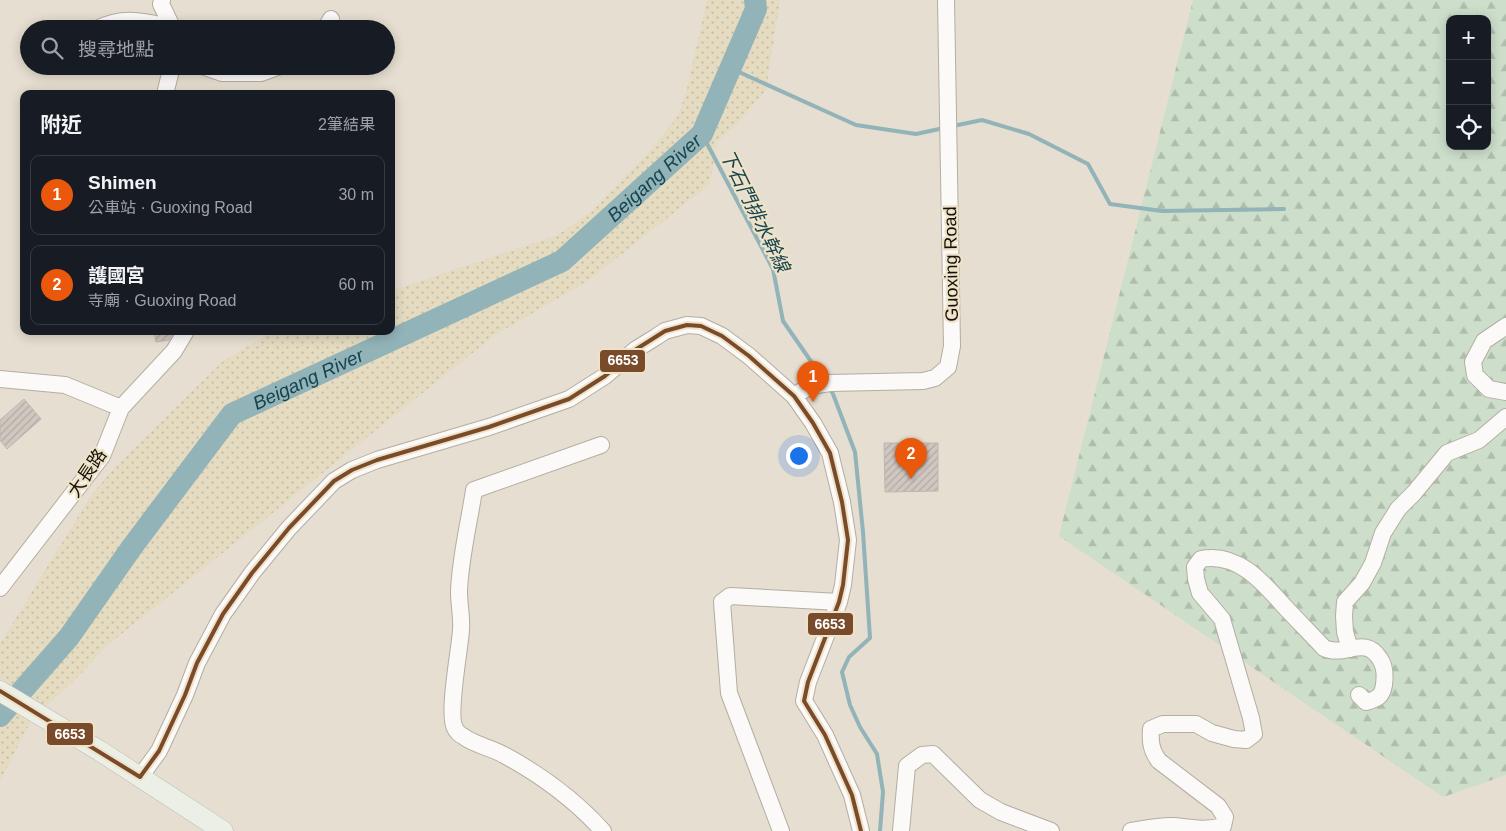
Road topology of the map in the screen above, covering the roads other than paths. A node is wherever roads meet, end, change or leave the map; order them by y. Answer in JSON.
{"nodes":[{"id":1,"x":162,"y":0,"type":"edge"},
{"id":2,"x":946,"y":0,"type":"edge"},
{"id":3,"x":169,"y":20,"type":"edge"},
{"id":4,"x":170,"y":75,"type":"edge"},
{"id":5,"x":166,"y":90,"type":"edge"},
{"id":6,"x":1506,"y":326,"type":"edge"},
{"id":7,"x":183,"y":335,"type":"edge"},
{"id":8,"x":0,"y":379,"type":"edge"},
{"id":9,"x":1506,"y":392,"type":"edge"},
{"id":10,"x":794,"y":396,"type":"junction"},
{"id":11,"x":121,"y":408,"type":"junction"},
{"id":12,"x":1506,"y":417,"type":"edge"},
{"id":13,"x":601,"y":445,"type":"dead end"},
{"id":14,"x":0,"y":588,"type":"edge"},
{"id":15,"x":839,"y":602,"type":"junction"},
{"id":16,"x":1350,"y":649,"type":"junction"},
{"id":17,"x":0,"y":691,"type":"edge"},
{"id":18,"x":1359,"y":696,"type":"dead end"},
{"id":19,"x":140,"y":777,"type":"junction"},
{"id":20,"x":223,"y":831,"type":"edge"},
{"id":21,"x":603,"y":831,"type":"edge"},
{"id":22,"x":782,"y":831,"type":"edge"},
{"id":23,"x":861,"y":831,"type":"edge"},
{"id":24,"x":901,"y":831,"type":"edge"},
{"id":25,"x":1051,"y":831,"type":"edge"},
{"id":26,"x":1131,"y":831,"type":"edge"}],
"edges":[{"from":1,"to":3,"type":"street"},
{"from":2,"to":10,"type":"street","name":"Guoxing Road"},
{"from":4,"to":5,"type":"street"},
{"from":6,"to":9,"type":"street"},
{"from":7,"to":11,"type":"street","name":"大長路"},
{"from":8,"to":11,"type":"street"},
{"from":10,"to":15,"type":"street"},
{"from":10,"to":19,"type":"street"},
{"from":11,"to":14,"type":"street","name":"大長路"},
{"from":12,"to":16,"type":"street"},
{"from":13,"to":21,"type":"street"},
{"from":15,"to":22,"type":"street"},
{"from":15,"to":23,"type":"street"},
{"from":16,"to":18,"type":"street"},
{"from":16,"to":26,"type":"street"},
{"from":17,"to":19,"type":"main road"},
{"from":19,"to":20,"type":"main road"},
{"from":24,"to":25,"type":"street"}]}
